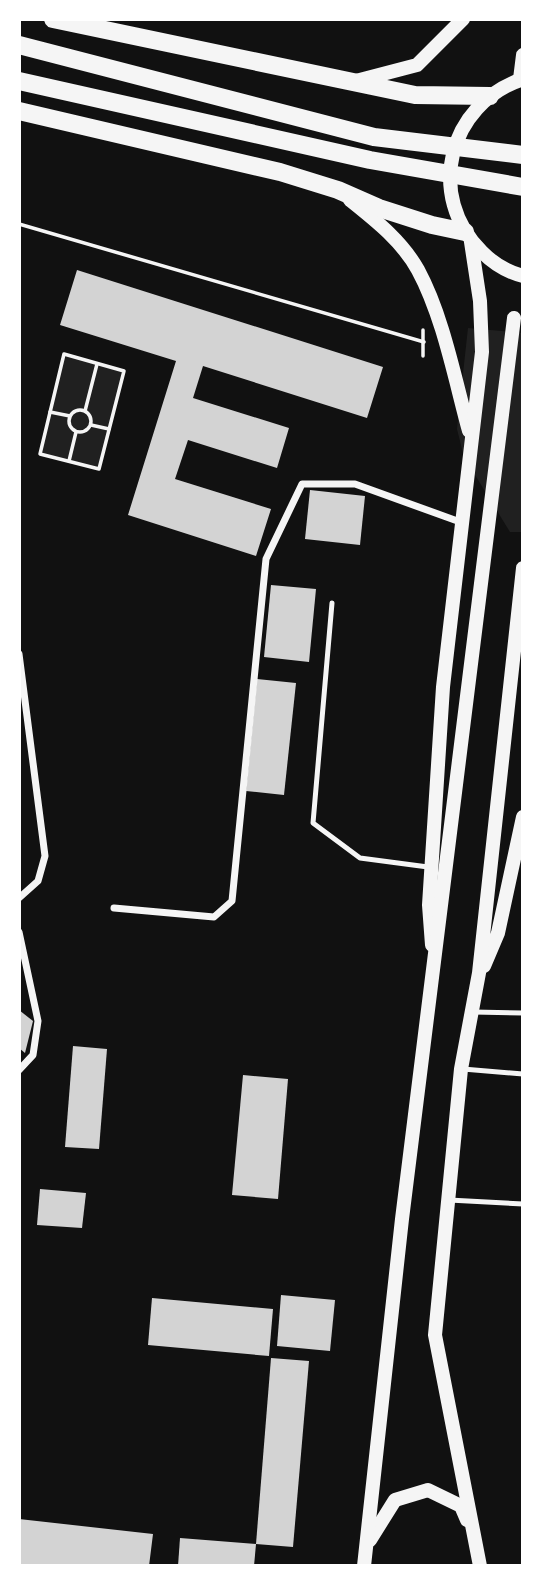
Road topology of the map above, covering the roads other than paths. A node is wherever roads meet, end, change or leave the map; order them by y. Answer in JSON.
{"nodes":[{"id":1,"x":53,"y":19,"type":"edge"},
{"id":2,"x":463,"y":19,"type":"edge"},
{"id":3,"x":19,"y":45,"type":"edge"},
{"id":4,"x":523,"y":55,"type":"edge"},
{"id":5,"x":521,"y":79,"type":"edge"},
{"id":6,"x":19,"y":81,"type":"edge"},
{"id":7,"x":349,"y":83,"type":"junction"},
{"id":8,"x":490,"y":96,"type":"junction"},
{"id":9,"x":19,"y":111,"type":"edge"},
{"id":10,"x":523,"y":155,"type":"edge"},
{"id":11,"x":523,"y":187,"type":"edge"},
{"id":12,"x":338,"y":190,"type":"junction"},
{"id":13,"x":468,"y":237,"type":"junction"},
{"id":14,"x":523,"y":276,"type":"edge"},
{"id":15,"x":514,"y":318,"type":"dead end"},
{"id":16,"x":471,"y":439,"type":"junction"},
{"id":17,"x":463,"y":523,"type":"junction"},
{"id":18,"x":523,"y":568,"type":"edge"},
{"id":19,"x":332,"y":603,"type":"dead end"},
{"id":20,"x":19,"y":654,"type":"edge"},
{"id":21,"x":523,"y":817,"type":"edge"},
{"id":22,"x":432,"y":868,"type":"junction"},
{"id":23,"x":518,"y":872,"type":"edge"},
{"id":24,"x":19,"y":898,"type":"edge"},
{"id":25,"x":114,"y":908,"type":"dead end"},
{"id":26,"x":19,"y":932,"type":"edge"},
{"id":27,"x":435,"y":970,"type":"junction"},
{"id":28,"x":479,"y":973,"type":"junction"},
{"id":29,"x":473,"y":1012,"type":"junction"},
{"id":30,"x":523,"y":1013,"type":"edge"},
{"id":31,"x":461,"y":1069,"type":"junction"},
{"id":32,"x":19,"y":1070,"type":"edge"},
{"id":33,"x":523,"y":1074,"type":"edge"},
{"id":34,"x":449,"y":1200,"type":"junction"},
{"id":35,"x":523,"y":1204,"type":"edge"},
{"id":36,"x":475,"y":1541,"type":"junction"},
{"id":37,"x":367,"y":1546,"type":"junction"},
{"id":38,"x":364,"y":1566,"type":"edge"},
{"id":39,"x":480,"y":1566,"type":"edge"}],
"edges":[{"from":1,"to":7,"type":"highway"},
{"from":2,"to":7,"type":"main road"},
{"from":3,"to":10,"type":"highway"},
{"from":4,"to":5,"type":"main road"},
{"from":5,"to":8,"type":"main road"},
{"from":6,"to":11,"type":"highway"},
{"from":7,"to":8,"type":"highway"},
{"from":8,"to":13,"type":"main road"},
{"from":9,"to":12,"type":"highway"},
{"from":12,"to":13,"type":"highway"},
{"from":12,"to":16,"type":"main road"},
{"from":13,"to":14,"type":"main road"},
{"from":13,"to":16,"type":"main road"},
{"from":15,"to":27,"type":"main road"},
{"from":16,"to":17,"type":"main road"},
{"from":17,"to":22,"type":"main road"},
{"from":17,"to":25,"type":"street"},
{"from":18,"to":28,"type":"main road"},
{"from":19,"to":22,"type":"lane"},
{"from":20,"to":24,"type":"street"},
{"from":21,"to":23,"type":"main road"},
{"from":22,"to":27,"type":"main road"},
{"from":23,"to":28,"type":"main road"},
{"from":26,"to":32,"type":"street"},
{"from":27,"to":37,"type":"main road"},
{"from":28,"to":29,"type":"main road"},
{"from":29,"to":30,"type":"lane"},
{"from":29,"to":31,"type":"main road"},
{"from":31,"to":33,"type":"lane"},
{"from":31,"to":34,"type":"main road"},
{"from":34,"to":35,"type":"lane"},
{"from":34,"to":36,"type":"main road"},
{"from":36,"to":37,"type":"main road"},
{"from":36,"to":39,"type":"main road"},
{"from":37,"to":38,"type":"main road"}]}
